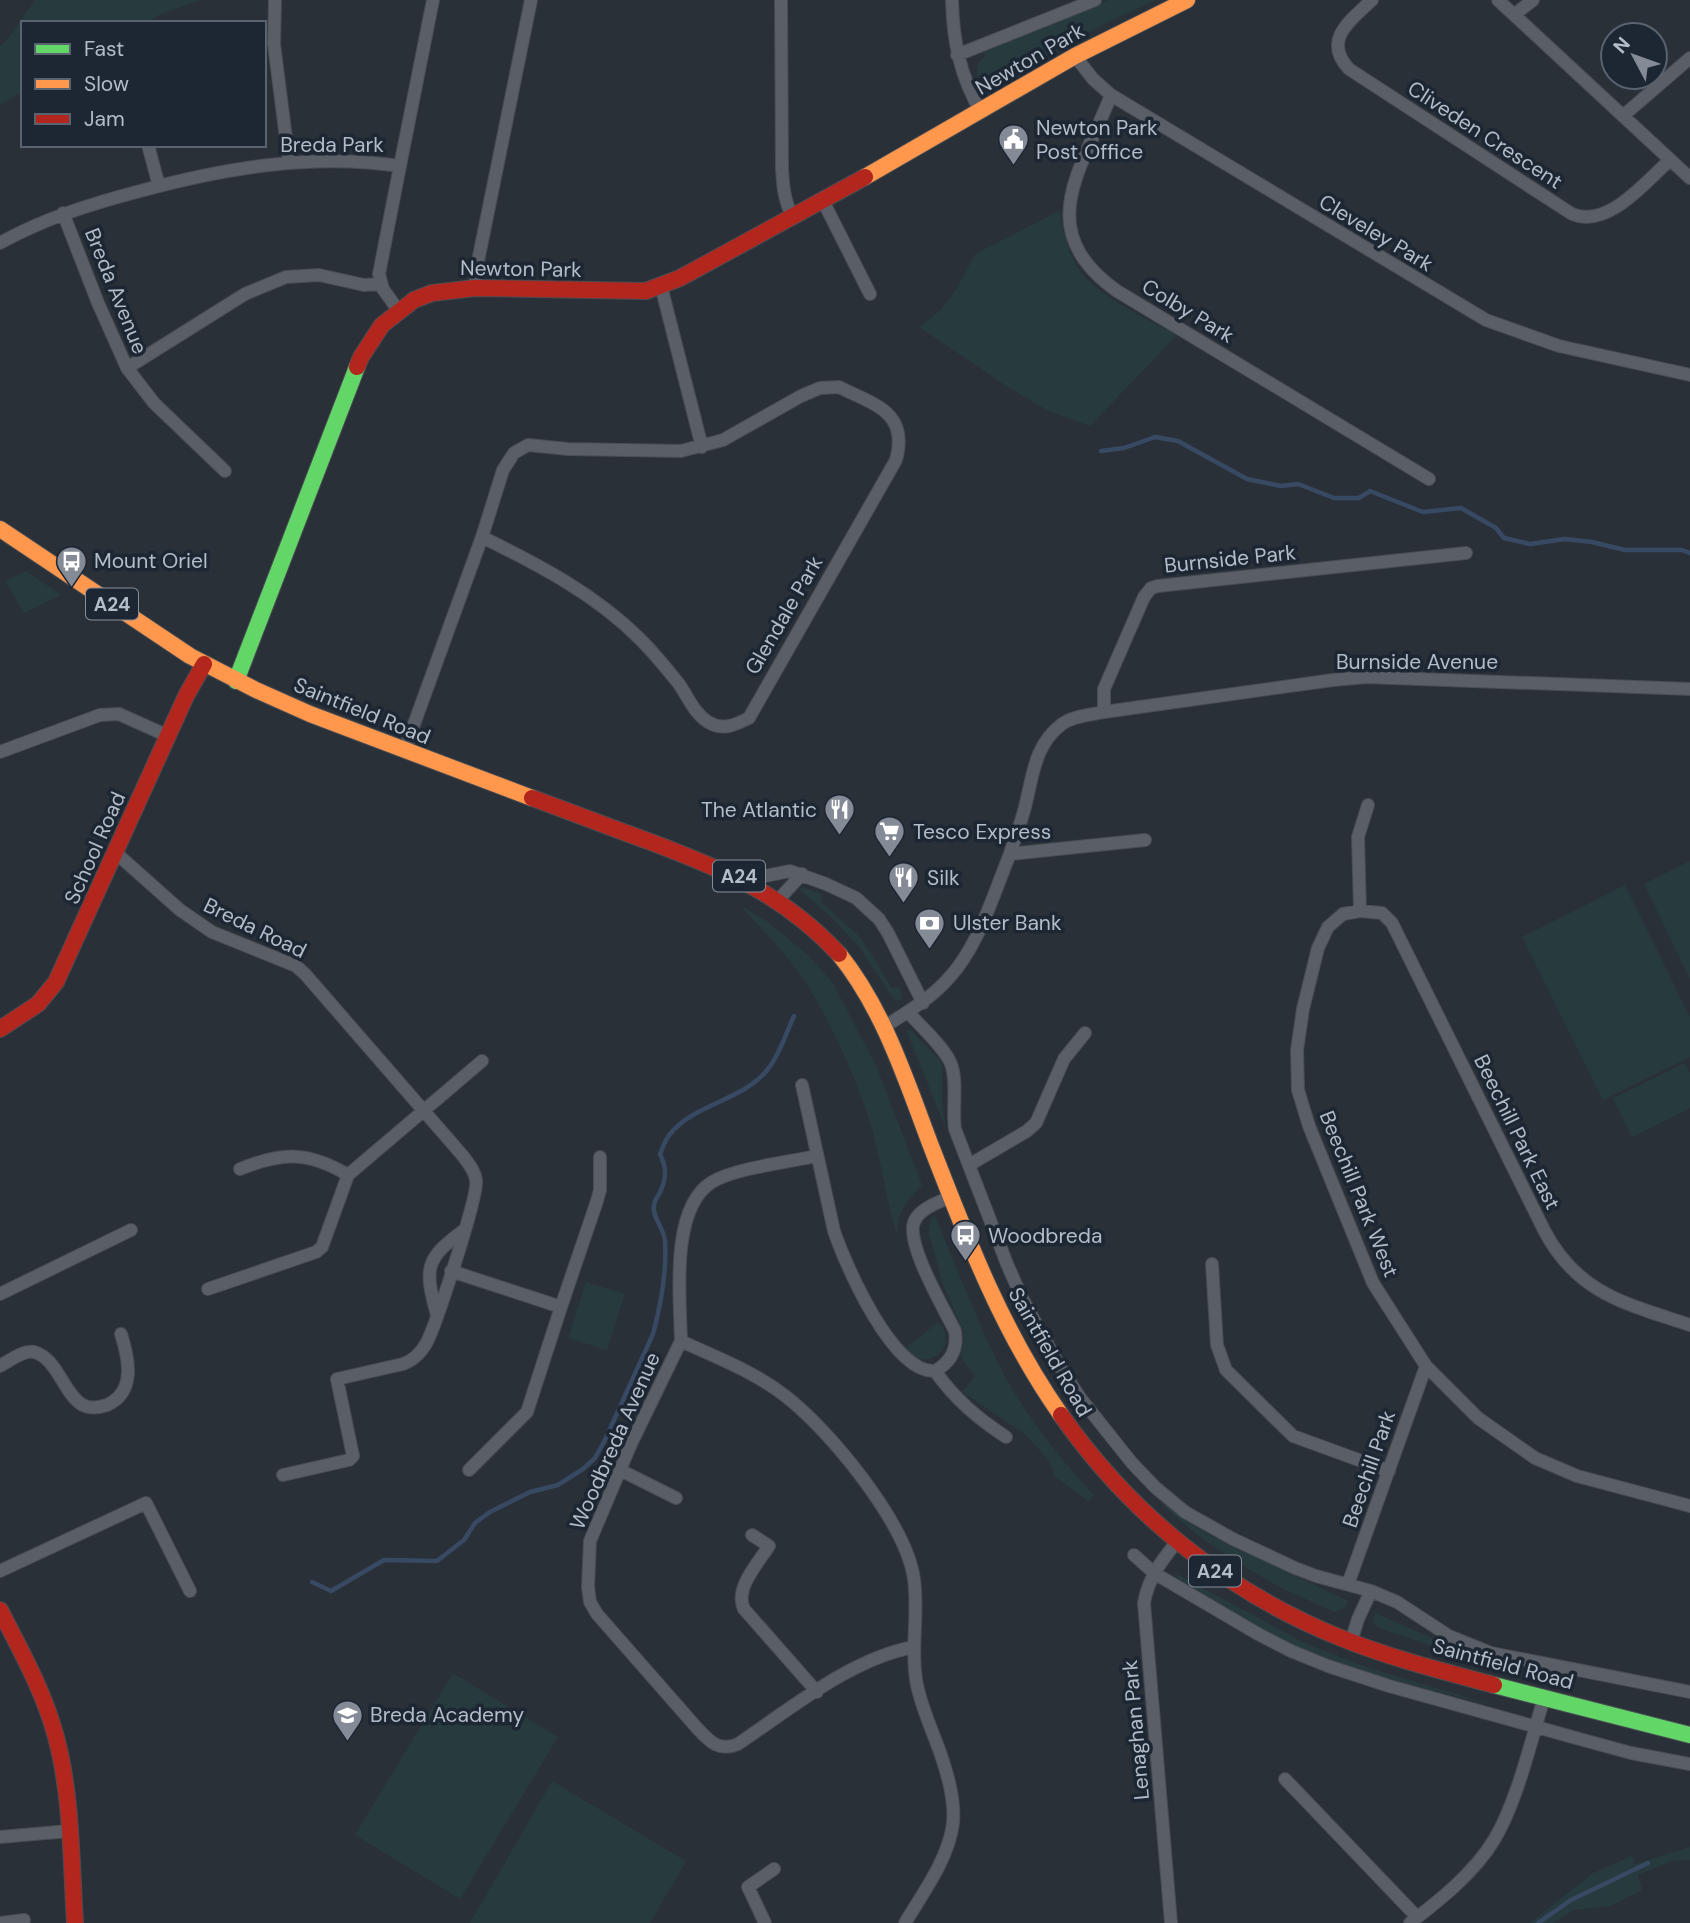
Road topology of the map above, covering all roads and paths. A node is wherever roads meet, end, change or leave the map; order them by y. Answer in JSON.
{"nodes":[{"id":1,"x":275,"y":0,"type":"edge"},
{"id":2,"x":433,"y":0,"type":"edge"},
{"id":3,"x":531,"y":0,"type":"edge"},
{"id":4,"x":781,"y":0,"type":"edge"},
{"id":5,"x":952,"y":0,"type":"edge"},
{"id":6,"x":1095,"y":0,"type":"edge"},
{"id":7,"x":1188,"y":0,"type":"edge"},
{"id":8,"x":1371,"y":0,"type":"edge"},
{"id":9,"x":1498,"y":0,"type":"edge"},
{"id":10,"x":1533,"y":0,"type":"edge"},
{"id":11,"x":1514,"y":15,"type":"junction"},
{"id":12,"x":957,"y":55,"type":"junction"},
{"id":13,"x":1075,"y":56,"type":"junction"},
{"id":14,"x":1690,"y":58,"type":"edge"},
{"id":15,"x":1111,"y":94,"type":"junction"},
{"id":16,"x":981,"y":112,"type":"junction"},
{"id":17,"x":1624,"y":115,"type":"junction"},
{"id":18,"x":149,"y":147,"type":"edge"},
{"id":19,"x":1670,"y":160,"type":"junction"},
{"id":20,"x":289,"y":162,"type":"junction"},
{"id":21,"x":400,"y":166,"type":"junction"},
{"id":22,"x":1690,"y":178,"type":"edge"},
{"id":23,"x":159,"y":186,"type":"junction"},
{"id":24,"x":823,"y":201,"type":"junction"},
{"id":25,"x":64,"y":213,"type":"junction"},
{"id":26,"x":793,"y":217,"type":"junction"},
{"id":27,"x":1,"y":239,"type":"edge"},
{"id":28,"x":381,"y":284,"type":"junction"},
{"id":29,"x":661,"y":286,"type":"junction"},
{"id":30,"x":475,"y":288,"type":"junction"},
{"id":31,"x":870,"y":295,"type":"dead end"},
{"id":32,"x":398,"y":310,"type":"junction"},
{"id":33,"x":127,"y":368,"type":"junction"},
{"id":34,"x":1690,"y":375,"type":"edge"},
{"id":35,"x":702,"y":447,"type":"junction"},
{"id":36,"x":225,"y":471,"type":"dead end"},
{"id":37,"x":1429,"y":479,"type":"dead end"},
{"id":38,"x":0,"y":529,"type":"edge"},
{"id":39,"x":482,"y":537,"type":"junction"},
{"id":40,"x":1466,"y":553,"type":"dead end"},
{"id":41,"x":204,"y":664,"type":"junction"},
{"id":42,"x":236,"y":681,"type":"junction"},
{"id":43,"x":1690,"y":688,"type":"edge"},
{"id":44,"x":1104,"y":712,"type":"junction"},
{"id":45,"x":168,"y":736,"type":"junction"},
{"id":46,"x":405,"y":749,"type":"junction"},
{"id":47,"x":0,"y":752,"type":"edge"},
{"id":48,"x":1368,"y":805,"type":"dead end"},
{"id":49,"x":1145,"y":840,"type":"dead end"},
{"id":50,"x":116,"y":853,"type":"junction"},
{"id":51,"x":1010,"y":854,"type":"junction"},
{"id":52,"x":802,"y":874,"type":"junction"},
{"id":53,"x":736,"y":875,"type":"junction"},
{"id":54,"x":779,"y":899,"type":"junction"},
{"id":55,"x":1360,"y":911,"type":"junction"},
{"id":56,"x":923,"y":1003,"type":"junction"},
{"id":57,"x":909,"y":1013,"type":"junction"},
{"id":58,"x":884,"y":1027,"type":"junction"},
{"id":59,"x":0,"y":1029,"type":"edge"},
{"id":60,"x":1085,"y":1033,"type":"dead end"},
{"id":61,"x":482,"y":1061,"type":"dead end"},
{"id":62,"x":802,"y":1085,"type":"dead end"},
{"id":63,"x":423,"y":1110,"type":"junction"},
{"id":64,"x":817,"y":1156,"type":"junction"},
{"id":65,"x":600,"y":1157,"type":"dead end"},
{"id":66,"x":969,"y":1165,"type":"junction"},
{"id":67,"x":240,"y":1169,"type":"dead end"},
{"id":68,"x":348,"y":1175,"type":"junction"},
{"id":69,"x":951,"y":1197,"type":"junction"},
{"id":70,"x":131,"y":1230,"type":"dead end"},
{"id":71,"x":465,"y":1230,"type":"junction"},
{"id":72,"x":1212,"y":1264,"type":"dead end"},
{"id":73,"x":451,"y":1271,"type":"junction"},
{"id":74,"x":208,"y":1289,"type":"dead end"},
{"id":75,"x":0,"y":1294,"type":"edge"},
{"id":76,"x":561,"y":1307,"type":"junction"},
{"id":77,"x":437,"y":1315,"type":"junction"},
{"id":78,"x":1690,"y":1325,"type":"edge"},
{"id":79,"x":121,"y":1334,"type":"dead end"},
{"id":80,"x":681,"y":1341,"type":"junction"},
{"id":81,"x":0,"y":1366,"type":"edge"},
{"id":82,"x":1426,"y":1366,"type":"junction"},
{"id":83,"x":935,"y":1371,"type":"junction"},
{"id":84,"x":1006,"y":1437,"type":"dead end"},
{"id":85,"x":469,"y":1469,"type":"dead end"},
{"id":86,"x":620,"y":1470,"type":"junction"},
{"id":87,"x":1389,"y":1471,"type":"junction"},
{"id":88,"x":283,"y":1475,"type":"dead end"},
{"id":89,"x":676,"y":1498,"type":"dead end"},
{"id":90,"x":1690,"y":1506,"type":"edge"},
{"id":91,"x":752,"y":1535,"type":"dead end"},
{"id":92,"x":1177,"y":1543,"type":"junction"},
{"id":93,"x":1134,"y":1555,"type":"dead end"},
{"id":94,"x":0,"y":1571,"type":"edge"},
{"id":95,"x":1154,"y":1573,"type":"junction"},
{"id":96,"x":1348,"y":1584,"type":"junction"},
{"id":97,"x":190,"y":1591,"type":"dead end"},
{"id":98,"x":1371,"y":1591,"type":"junction"},
{"id":99,"x":0,"y":1610,"type":"edge"},
{"id":100,"x":1351,"y":1642,"type":"junction"},
{"id":101,"x":914,"y":1647,"type":"junction"},
{"id":102,"x":817,"y":1692,"type":"junction"},
{"id":103,"x":1690,"y":1692,"type":"edge"},
{"id":104,"x":1544,"y":1698,"type":"junction"},
{"id":105,"x":1535,"y":1727,"type":"junction"},
{"id":106,"x":1690,"y":1735,"type":"edge"},
{"id":107,"x":1690,"y":1764,"type":"edge"},
{"id":108,"x":1285,"y":1779,"type":"dead end"},
{"id":109,"x":69,"y":1831,"type":"junction"},
{"id":110,"x":0,"y":1837,"type":"edge"},
{"id":111,"x":775,"y":1870,"type":"dead end"},
{"id":112,"x":24,"y":1920,"type":"dead end"},
{"id":113,"x":1413,"y":1920,"type":"edge"},
{"id":114,"x":0,"y":1923,"type":"edge"},
{"id":115,"x":75,"y":1923,"type":"edge"},
{"id":116,"x":765,"y":1923,"type":"edge"},
{"id":117,"x":905,"y":1923,"type":"edge"},
{"id":118,"x":1171,"y":1923,"type":"edge"}],
"edges":[{"from":1,"to":20,"type":"street"},
{"from":2,"to":21,"type":"street"},
{"from":3,"to":30,"type":"street"},
{"from":4,"to":26,"type":"street"},
{"from":5,"to":12,"type":"street"},
{"from":6,"to":12,"type":"street"},
{"from":7,"to":13,"type":"main road","name":"Newton Park"},
{"from":8,"to":19,"type":"street","name":"Cliveden Crescent"},
{"from":9,"to":11,"type":"street"},
{"from":10,"to":11,"type":"street"},
{"from":11,"to":17,"type":"street"},
{"from":12,"to":16,"type":"street"},
{"from":13,"to":15,"type":"street","name":"Cleveley Park"},
{"from":13,"to":16,"type":"main road","name":"Newton Park"},
{"from":14,"to":17,"type":"street"},
{"from":15,"to":34,"type":"street","name":"Cleveley Park"},
{"from":15,"to":37,"type":"street","name":"Colby Park"},
{"from":16,"to":24,"type":"main road","name":"Newton Park"},
{"from":17,"to":19,"type":"street"},
{"from":18,"to":23,"type":"street"},
{"from":19,"to":22,"type":"street"},
{"from":20,"to":21,"type":"street","name":"Breda Park"},
{"from":20,"to":23,"type":"street","name":"Breda Park"},
{"from":21,"to":28,"type":"street","name":"Breda Park"},
{"from":23,"to":25,"type":"street","name":"Breda Park"},
{"from":24,"to":26,"type":"main road","name":"Newton Park"},
{"from":24,"to":31,"type":"street"},
{"from":25,"to":27,"type":"street","name":"Breda Park"},
{"from":25,"to":33,"type":"street","name":"Breda Avenue"},
{"from":26,"to":29,"type":"main road","name":"Newton Park"},
{"from":28,"to":32,"type":"street"},
{"from":28,"to":33,"type":"street"},
{"from":29,"to":30,"type":"main road","name":"Newton Park"},
{"from":29,"to":35,"type":"street"},
{"from":30,"to":32,"type":"main road","name":"Newton Park"},
{"from":32,"to":42,"type":"main road","name":"Newton Park"},
{"from":33,"to":36,"type":"street","name":"Breda Avenue"},
{"from":35,"to":39,"type":"street","name":"Glendale Park"},
{"from":35,"to":39,"type":"street","name":"Glendale Park"},
{"from":38,"to":41,"type":"main road","name":"Saintfield Road","number":"A24"},
{"from":39,"to":46,"type":"street","name":"Glendale Park"},
{"from":40,"to":44,"type":"street","name":"Burnside Park"},
{"from":41,"to":42,"type":"main road","name":"Saintfield Road","number":"A24"},
{"from":41,"to":45,"type":"main road","name":"School Road"},
{"from":42,"to":46,"type":"main road","name":"Saintfield Road","number":"A24"},
{"from":43,"to":44,"type":"street","name":"Burnside Avenue"},
{"from":44,"to":51,"type":"street"},
{"from":45,"to":47,"type":"street"},
{"from":45,"to":50,"type":"main road","name":"School Road"},
{"from":46,"to":53,"type":"main road","name":"Saintfield Road","number":"A24"},
{"from":48,"to":55,"type":"street"},
{"from":49,"to":51,"type":"street"},
{"from":50,"to":59,"type":"main road","name":"School Road"},
{"from":50,"to":63,"type":"street","name":"Breda Road"},
{"from":51,"to":56,"type":"street"},
{"from":52,"to":53,"type":"street","name":"Saintfield Road"},
{"from":52,"to":54,"type":"street"},
{"from":52,"to":56,"type":"street","name":"Saintfield Road"},
{"from":53,"to":54,"type":"main road","name":"Saintfield Road","number":"A24"},
{"from":54,"to":58,"type":"main road","name":"Saintfield Road","number":"A24"},
{"from":55,"to":78,"type":"street","name":"Beechill Park East"},
{"from":55,"to":82,"type":"street","name":"Beechill Park West"},
{"from":56,"to":57,"type":"street"},
{"from":57,"to":58,"type":"street"},
{"from":57,"to":66,"type":"street","name":"Saintfield Road"},
{"from":58,"to":69,"type":"main road","name":"Saintfield Road","number":"A24"},
{"from":60,"to":66,"type":"street"},
{"from":61,"to":63,"type":"street"},
{"from":62,"to":64,"type":"street"},
{"from":63,"to":68,"type":"street"},
{"from":63,"to":71,"type":"street","name":"Breda Road"},
{"from":64,"to":80,"type":"street"},
{"from":64,"to":83,"type":"street"},
{"from":65,"to":76,"type":"street"},
{"from":66,"to":96,"type":"street","name":"Saintfield Road"},
{"from":67,"to":68,"type":"street"},
{"from":68,"to":74,"type":"street"},
{"from":69,"to":83,"type":"street"},
{"from":69,"to":92,"type":"main road","name":"Saintfield Road","number":"A24"},
{"from":70,"to":75,"type":"street"},
{"from":71,"to":73,"type":"street","name":"Breda Road"},
{"from":71,"to":77,"type":"street"},
{"from":72,"to":87,"type":"street"},
{"from":73,"to":76,"type":"street"},
{"from":73,"to":77,"type":"street","name":"Breda Road"},
{"from":76,"to":85,"type":"street"},
{"from":77,"to":88,"type":"street","name":"Breda Road"},
{"from":79,"to":81,"type":"street"},
{"from":80,"to":86,"type":"street","name":"Woodbreda Avenue"},
{"from":80,"to":101,"type":"street"},
{"from":82,"to":87,"type":"street","name":"Beechill Park"},
{"from":82,"to":90,"type":"street","name":"Beechill Park West"},
{"from":83,"to":84,"type":"street"},
{"from":86,"to":89,"type":"street"},
{"from":86,"to":102,"type":"street","name":"Woodbreda Avenue"},
{"from":87,"to":96,"type":"street","name":"Beechill Park"},
{"from":91,"to":102,"type":"street"},
{"from":92,"to":95,"type":"street","name":"Lenaghan Park"},
{"from":92,"to":100,"type":"main road","name":"Saintfield Road","number":"A24"},
{"from":93,"to":95,"type":"street"},
{"from":94,"to":97,"type":"street"},
{"from":95,"to":105,"type":"street"},
{"from":95,"to":118,"type":"street","name":"Lenaghan Park"},
{"from":96,"to":98,"type":"street","name":"Saintfield Road"},
{"from":98,"to":100,"type":"street"},
{"from":98,"to":103,"type":"street","name":"Saintfield Road"},
{"from":99,"to":109,"type":"main road"},
{"from":100,"to":104,"type":"main road","name":"Saintfield Road","number":"A24"},
{"from":101,"to":102,"type":"street","name":"Woodbreda Avenue"},
{"from":101,"to":117,"type":"street"},
{"from":104,"to":105,"type":"street"},
{"from":104,"to":106,"type":"main road","name":"Saintfield Road","number":"A24"},
{"from":105,"to":107,"type":"street"},
{"from":105,"to":113,"type":"street"},
{"from":108,"to":113,"type":"street"},
{"from":109,"to":110,"type":"street"},
{"from":109,"to":115,"type":"main road"},
{"from":111,"to":116,"type":"street"},
{"from":112,"to":114,"type":"street"}]}
